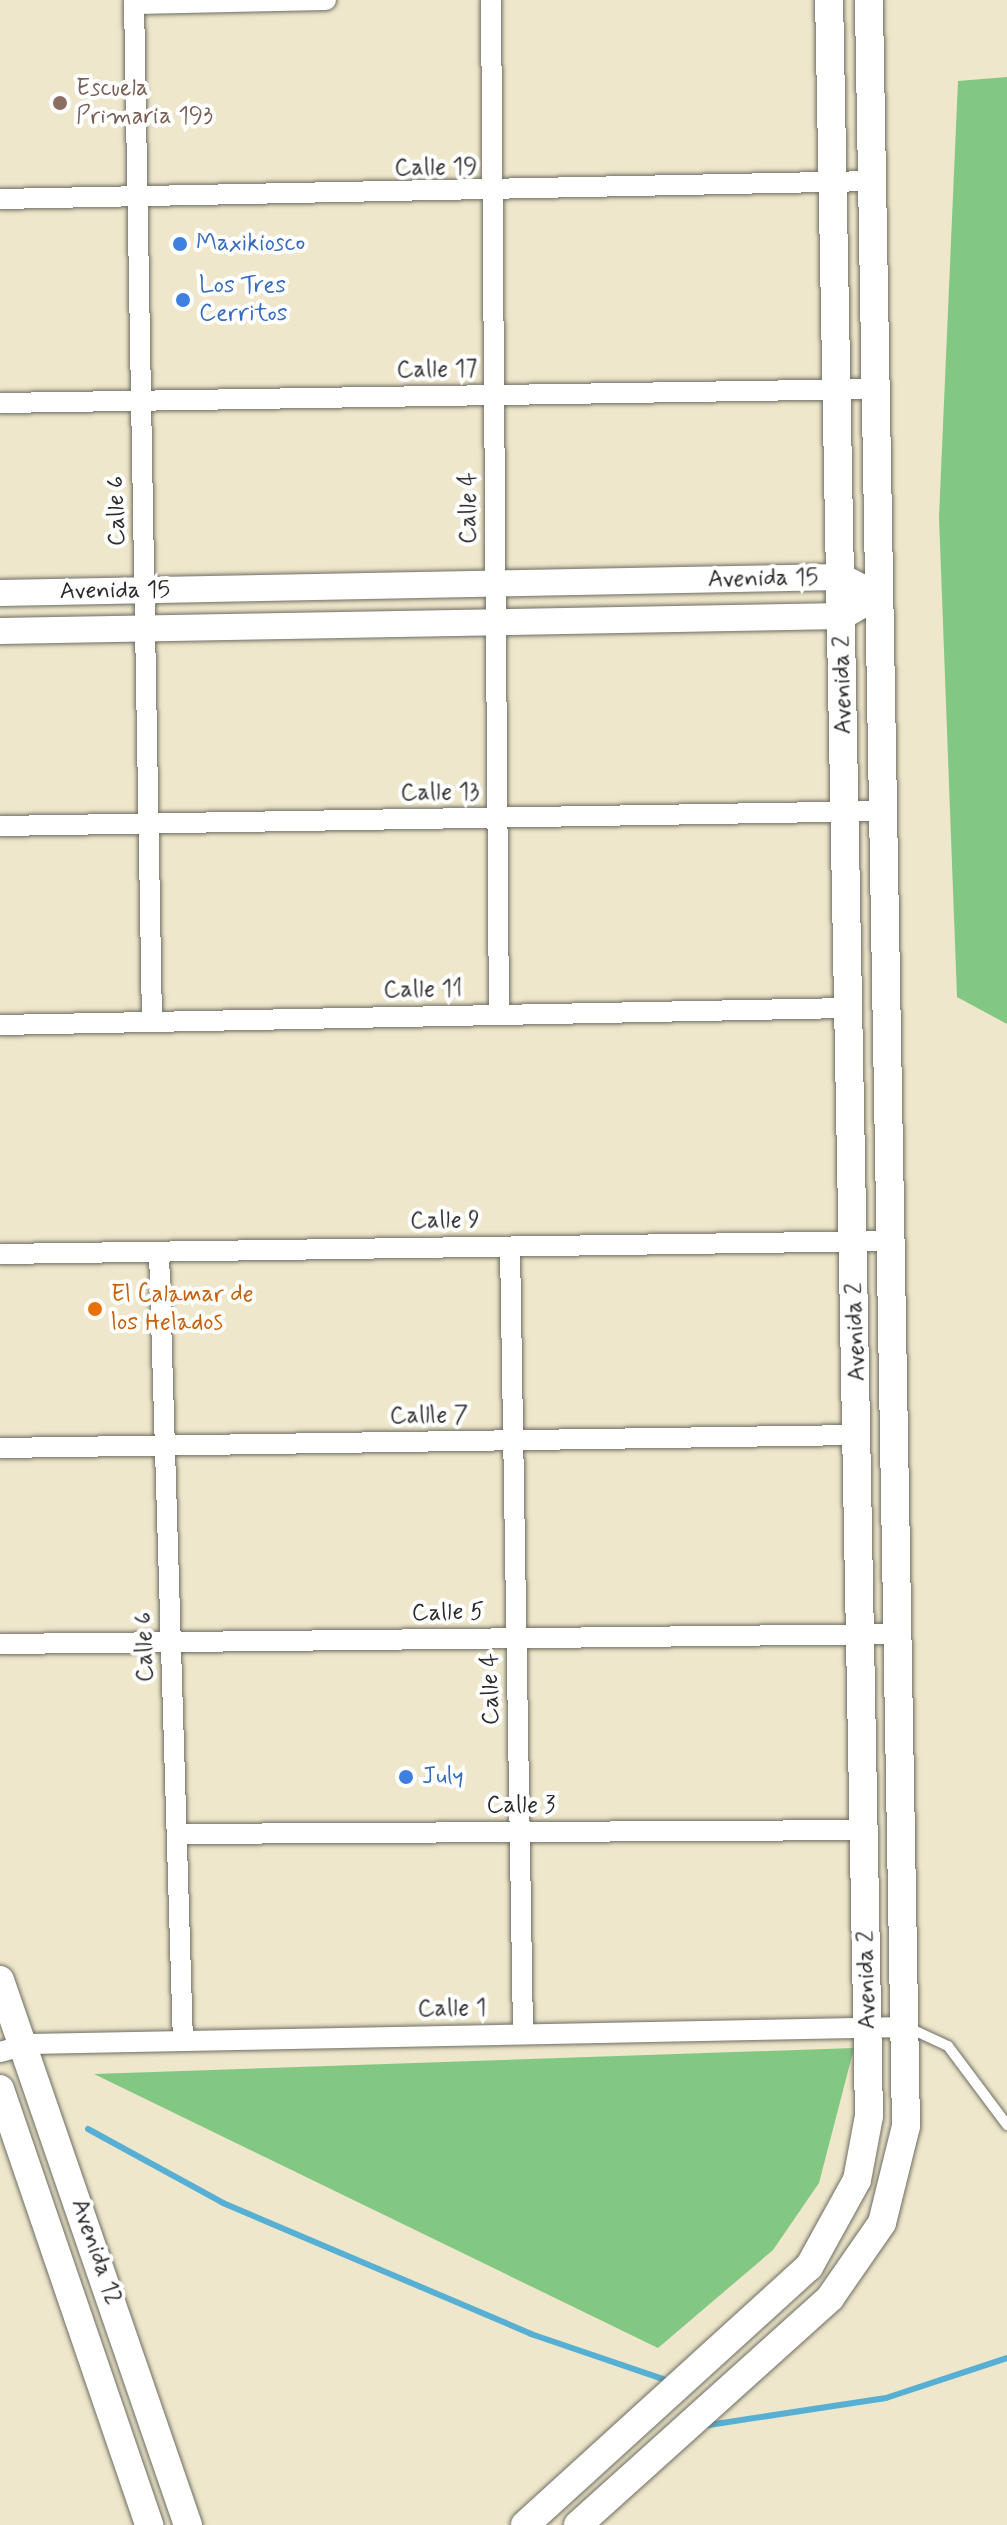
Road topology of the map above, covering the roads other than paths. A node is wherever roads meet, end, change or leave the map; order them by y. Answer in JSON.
{"nodes":[{"id":1,"x":326,"y":0,"type":"edge"},
{"id":2,"x":491,"y":0,"type":"edge"},
{"id":3,"x":829,"y":0,"type":"edge"},
{"id":4,"x":869,"y":0,"type":"edge"},
{"id":5,"x":134,"y":2,"type":"edge"},
{"id":6,"x":833,"y":181,"type":"junction"},
{"id":7,"x":872,"y":181,"type":"junction"},
{"id":8,"x":492,"y":193,"type":"junction"},
{"id":9,"x":138,"y":197,"type":"junction"},
{"id":10,"x":0,"y":199,"type":"edge"},
{"id":11,"x":875,"y":389,"type":"junction"},
{"id":12,"x":837,"y":390,"type":"junction"},
{"id":13,"x":494,"y":395,"type":"junction"},
{"id":14,"x":141,"y":401,"type":"junction"},
{"id":15,"x":0,"y":403,"type":"edge"},
{"id":16,"x":842,"y":577,"type":"junction"},
{"id":17,"x":495,"y":584,"type":"junction"},
{"id":18,"x":145,"y":591,"type":"junction"},
{"id":19,"x":0,"y":593,"type":"edge"},
{"id":20,"x":878,"y":596,"type":"junction"},
{"id":21,"x":843,"y":616,"type":"junction"},
{"id":22,"x":495,"y":622,"type":"junction"},
{"id":23,"x":145,"y":628,"type":"junction"},
{"id":24,"x":0,"y":631,"type":"edge"},
{"id":25,"x":882,"y":811,"type":"junction"},
{"id":26,"x":845,"y":812,"type":"junction"},
{"id":27,"x":497,"y":818,"type":"junction"},
{"id":28,"x":149,"y":824,"type":"junction"},
{"id":29,"x":0,"y":826,"type":"edge"},
{"id":30,"x":848,"y":1008,"type":"junction"},
{"id":31,"x":499,"y":1015,"type":"junction"},
{"id":32,"x":152,"y":1022,"type":"junction"},
{"id":33,"x":0,"y":1025,"type":"edge"},
{"id":34,"x":853,"y":1241,"type":"junction"},
{"id":35,"x":891,"y":1241,"type":"junction"},
{"id":36,"x":510,"y":1247,"type":"junction"},
{"id":37,"x":159,"y":1252,"type":"junction"},
{"id":38,"x":0,"y":1254,"type":"edge"},
{"id":39,"x":859,"y":1435,"type":"junction"},
{"id":40,"x":513,"y":1440,"type":"junction"},
{"id":41,"x":165,"y":1446,"type":"junction"},
{"id":42,"x":0,"y":1448,"type":"edge"},
{"id":43,"x":861,"y":1634,"type":"junction"},
{"id":44,"x":896,"y":1634,"type":"junction"},
{"id":45,"x":517,"y":1638,"type":"junction"},
{"id":46,"x":171,"y":1642,"type":"junction"},
{"id":47,"x":0,"y":1644,"type":"edge"},
{"id":48,"x":865,"y":1830,"type":"junction"},
{"id":49,"x":520,"y":1832,"type":"junction"},
{"id":50,"x":177,"y":1834,"type":"junction"},
{"id":51,"x":0,"y":1980,"type":"edge"},
{"id":52,"x":907,"y":2027,"type":"junction"},
{"id":53,"x":868,"y":2028,"type":"junction"},
{"id":54,"x":523,"y":2034,"type":"junction"},
{"id":55,"x":183,"y":2041,"type":"junction"},
{"id":56,"x":12,"y":2048,"type":"edge"},
{"id":57,"x":0,"y":2089,"type":"edge"},
{"id":58,"x":1007,"y":2125,"type":"edge"},
{"id":59,"x":149,"y":2525,"type":"edge"},
{"id":60,"x":188,"y":2525,"type":"edge"},
{"id":61,"x":525,"y":2525,"type":"edge"},
{"id":62,"x":578,"y":2525,"type":"edge"}],
"edges":[{"from":1,"to":5,"type":"street"},
{"from":2,"to":8,"type":"street","name":"Calle 4"},
{"from":3,"to":6,"type":"main road","name":"Avenida 2"},
{"from":4,"to":7,"type":"main road","name":"Avenida 2"},
{"from":5,"to":9,"type":"street","name":"Calle 6"},
{"from":6,"to":7,"type":"street","name":"Calle 19"},
{"from":6,"to":8,"type":"street","name":"Calle 19"},
{"from":6,"to":12,"type":"main road","name":"Avenida 2"},
{"from":7,"to":11,"type":"main road","name":"Avenida 2"},
{"from":8,"to":9,"type":"street","name":"Calle 19"},
{"from":8,"to":13,"type":"street","name":"Calle 4"},
{"from":9,"to":10,"type":"street","name":"Calle 19"},
{"from":9,"to":14,"type":"street","name":"Calle 6"},
{"from":11,"to":12,"type":"street","name":"Calle 17"},
{"from":11,"to":20,"type":"main road","name":"Avenida 2"},
{"from":12,"to":13,"type":"street","name":"Calle 17"},
{"from":12,"to":16,"type":"main road","name":"Avenida 2"},
{"from":13,"to":14,"type":"street","name":"Calle 17"},
{"from":13,"to":17,"type":"street","name":"Calle 4"},
{"from":14,"to":15,"type":"street","name":"Calle 17"},
{"from":14,"to":18,"type":"street","name":"Calle 6"},
{"from":16,"to":17,"type":"street","name":"Avenida 15"},
{"from":16,"to":20,"type":"street","name":"Avenida 15"},
{"from":16,"to":21,"type":"main road","name":"Avenida 2"},
{"from":17,"to":18,"type":"street","name":"Avenida 15"},
{"from":17,"to":22,"type":"street","name":"Calle 4"},
{"from":18,"to":19,"type":"street","name":"Avenida 15"},
{"from":18,"to":23,"type":"street","name":"Calle 6"},
{"from":20,"to":21,"type":"street","name":"Avenida 15"},
{"from":20,"to":25,"type":"main road","name":"Avenida 2"},
{"from":21,"to":22,"type":"street","name":"Avenida 15"},
{"from":21,"to":26,"type":"main road","name":"Avenida 2"},
{"from":22,"to":23,"type":"street","name":"Avenida 15"},
{"from":22,"to":27,"type":"street","name":"Calle 4"},
{"from":23,"to":24,"type":"street","name":"Avenida 15"},
{"from":23,"to":28,"type":"street","name":"Calle 6"},
{"from":25,"to":26,"type":"street","name":"Calle 13"},
{"from":25,"to":35,"type":"main road","name":"Avenida 2"},
{"from":26,"to":27,"type":"street","name":"Calle 13"},
{"from":26,"to":30,"type":"main road","name":"Avenida 2"},
{"from":27,"to":28,"type":"street","name":"Calle 13"},
{"from":27,"to":31,"type":"street","name":"Calle 4"},
{"from":28,"to":29,"type":"street","name":"Calle 13"},
{"from":28,"to":32,"type":"street","name":"Calle 6"},
{"from":30,"to":31,"type":"street","name":"Calle 11"},
{"from":30,"to":34,"type":"main road","name":"Avenida 2"},
{"from":31,"to":32,"type":"street","name":"Calle 11"},
{"from":32,"to":33,"type":"street","name":"Calle 11"},
{"from":34,"to":35,"type":"street","name":"Calle 9"},
{"from":34,"to":36,"type":"street","name":"Calle 9"},
{"from":34,"to":39,"type":"main road","name":"Avenida 2"},
{"from":35,"to":44,"type":"main road","name":"Avenida 2"},
{"from":36,"to":37,"type":"street","name":"Calle 9"},
{"from":36,"to":40,"type":"street","name":"Calle 4"},
{"from":37,"to":38,"type":"street","name":"Calle 9"},
{"from":37,"to":41,"type":"street","name":"Calle 6"},
{"from":39,"to":40,"type":"street","name":"Callle 7"},
{"from":39,"to":43,"type":"main road","name":"Avenida 2"},
{"from":40,"to":41,"type":"street","name":"Callle 7"},
{"from":40,"to":45,"type":"street","name":"Calle 4"},
{"from":41,"to":42,"type":"street","name":"Callle 7"},
{"from":41,"to":46,"type":"street","name":"Calle 6"},
{"from":43,"to":44,"type":"street","name":"Calle 5"},
{"from":43,"to":45,"type":"street","name":"Calle 5"},
{"from":43,"to":48,"type":"main road","name":"Avenida 2"},
{"from":44,"to":52,"type":"main road","name":"Avenida 2"},
{"from":45,"to":46,"type":"street","name":"Calle 5"},
{"from":45,"to":49,"type":"street","name":"Calle 4"},
{"from":46,"to":47,"type":"street","name":"Calle 5"},
{"from":46,"to":50,"type":"street","name":"Calle 6"},
{"from":48,"to":49,"type":"street","name":"Calle 3"},
{"from":48,"to":53,"type":"main road","name":"Avenida 2"},
{"from":49,"to":50,"type":"street","name":"Calle 3"},
{"from":49,"to":54,"type":"street","name":"Calle 4"},
{"from":50,"to":55,"type":"street","name":"Calle 6"},
{"from":51,"to":56,"type":"main road","name":"Avenida 12"},
{"from":52,"to":53,"type":"street","name":"Calle 1"},
{"from":52,"to":58,"type":"lane"},
{"from":52,"to":62,"type":"main road","name":"Avenida 2"},
{"from":53,"to":54,"type":"street","name":"Calle 1"},
{"from":53,"to":61,"type":"main road","name":"Avenida 2"},
{"from":54,"to":55,"type":"street","name":"Calle 1"},
{"from":55,"to":56,"type":"street","name":"Calle 1"},
{"from":56,"to":60,"type":"main road","name":"Avenida 12"},
{"from":57,"to":59,"type":"main road","name":"Avenida 12"}]}
